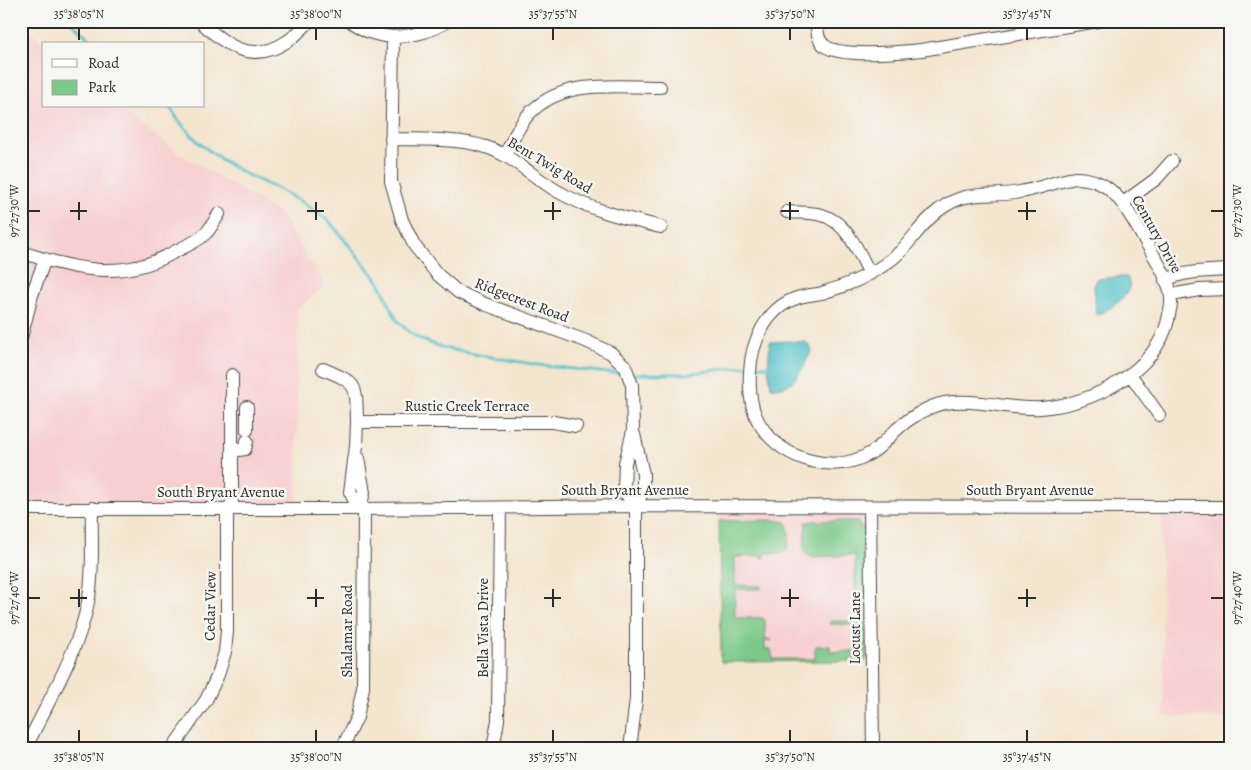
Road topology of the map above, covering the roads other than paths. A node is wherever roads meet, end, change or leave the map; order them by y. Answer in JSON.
{"nodes":[{"id":1,"x":200,"y":21,"type":"edge"},
{"id":2,"x":310,"y":21,"type":"edge"},
{"id":3,"x":350,"y":21,"type":"edge"},
{"id":4,"x":447,"y":21,"type":"edge"},
{"id":5,"x":817,"y":21,"type":"edge"},
{"id":6,"x":1098,"y":21,"type":"edge"},
{"id":7,"x":393,"y":37,"type":"junction"},
{"id":8,"x":660,"y":87,"type":"dead end"},
{"id":9,"x":392,"y":139,"type":"junction"},
{"id":10,"x":505,"y":155,"type":"junction"},
{"id":11,"x":1172,"y":161,"type":"dead end"},
{"id":12,"x":1123,"y":203,"type":"junction"},
{"id":13,"x":787,"y":212,"type":"dead end"},
{"id":14,"x":219,"y":214,"type":"dead end"},
{"id":15,"x":661,"y":227,"type":"dead end"},
{"id":16,"x":22,"y":255,"type":"edge"},
{"id":17,"x":45,"y":259,"type":"junction"},
{"id":18,"x":1230,"y":270,"type":"edge"},
{"id":19,"x":870,"y":274,"type":"junction"},
{"id":20,"x":1165,"y":280,"type":"junction"},
{"id":21,"x":1230,"y":289,"type":"edge"},
{"id":22,"x":1171,"y":295,"type":"junction"},
{"id":23,"x":21,"y":338,"type":"edge"},
{"id":24,"x":323,"y":369,"type":"dead end"},
{"id":25,"x":1130,"y":374,"type":"junction"},
{"id":26,"x":232,"y":375,"type":"dead end"},
{"id":27,"x":247,"y":407,"type":"dead end"},
{"id":28,"x":1159,"y":415,"type":"dead end"},
{"id":29,"x":357,"y":422,"type":"junction"},
{"id":30,"x":576,"y":426,"type":"dead end"},
{"id":31,"x":633,"y":431,"type":"junction"},
{"id":32,"x":232,"y":451,"type":"junction"},
{"id":33,"x":636,"y":506,"type":"junction"},
{"id":34,"x":870,"y":506,"type":"junction"},
{"id":35,"x":1230,"y":506,"type":"edge"},
{"id":36,"x":92,"y":508,"type":"junction"},
{"id":37,"x":230,"y":508,"type":"junction"},
{"id":38,"x":500,"y":508,"type":"junction"},
{"id":39,"x":21,"y":509,"type":"edge"},
{"id":40,"x":361,"y":509,"type":"junction"},
{"id":41,"x":25,"y":749,"type":"edge"},
{"id":42,"x":172,"y":749,"type":"edge"},
{"id":43,"x":342,"y":749,"type":"edge"},
{"id":44,"x":494,"y":749,"type":"edge"},
{"id":45,"x":630,"y":749,"type":"edge"},
{"id":46,"x":873,"y":749,"type":"edge"}],
"edges":[{"from":1,"to":2,"type":"street"},
{"from":3,"to":7,"type":"street"},
{"from":4,"to":7,"type":"street"},
{"from":5,"to":6,"type":"street"},
{"from":7,"to":9,"type":"street","name":"Ridgecrest Road"},
{"from":8,"to":10,"type":"street"},
{"from":9,"to":10,"type":"street","name":"Bent Twig Road"},
{"from":9,"to":31,"type":"street","name":"Ridgecrest Road"},
{"from":10,"to":15,"type":"street","name":"Bent Twig Road"},
{"from":11,"to":12,"type":"street"},
{"from":12,"to":19,"type":"street","name":"Century Drive"},
{"from":12,"to":20,"type":"street","name":"Century Drive"},
{"from":13,"to":19,"type":"street"},
{"from":14,"to":17,"type":"street"},
{"from":16,"to":17,"type":"street"},
{"from":17,"to":23,"type":"street"},
{"from":18,"to":20,"type":"street"},
{"from":19,"to":25,"type":"street","name":"Century Drive"},
{"from":20,"to":22,"type":"street","name":"Century Drive"},
{"from":21,"to":22,"type":"street"},
{"from":22,"to":25,"type":"street"},
{"from":24,"to":29,"type":"street"},
{"from":25,"to":28,"type":"street"},
{"from":26,"to":32,"type":"street","name":"Cedar View"},
{"from":27,"to":32,"type":"street"},
{"from":29,"to":30,"type":"street","name":"Rustic Creek Terrace"},
{"from":29,"to":40,"type":"street"},
{"from":31,"to":33,"type":"street","name":"Ridgecrest Road"},
{"from":31,"to":33,"type":"street","name":"Ridgecrest Road"},
{"from":32,"to":37,"type":"street","name":"Cedar View"},
{"from":33,"to":34,"type":"street","name":"South Bryant Avenue"},
{"from":33,"to":38,"type":"street","name":"South Bryant Avenue"},
{"from":33,"to":45,"type":"street","name":"Ridgecrest Road"},
{"from":34,"to":35,"type":"street","name":"South Bryant Avenue"},
{"from":34,"to":46,"type":"street","name":"Locust Lane"},
{"from":36,"to":37,"type":"street","name":"South Bryant Avenue"},
{"from":36,"to":39,"type":"street","name":"South Bryant Avenue"},
{"from":36,"to":41,"type":"street"},
{"from":37,"to":40,"type":"street","name":"South Bryant Avenue"},
{"from":37,"to":42,"type":"street","name":"Cedar View"},
{"from":38,"to":40,"type":"street","name":"South Bryant Avenue"},
{"from":38,"to":44,"type":"street","name":"Bella Vista Drive"},
{"from":40,"to":43,"type":"street","name":"Shalamar Road"}]}
